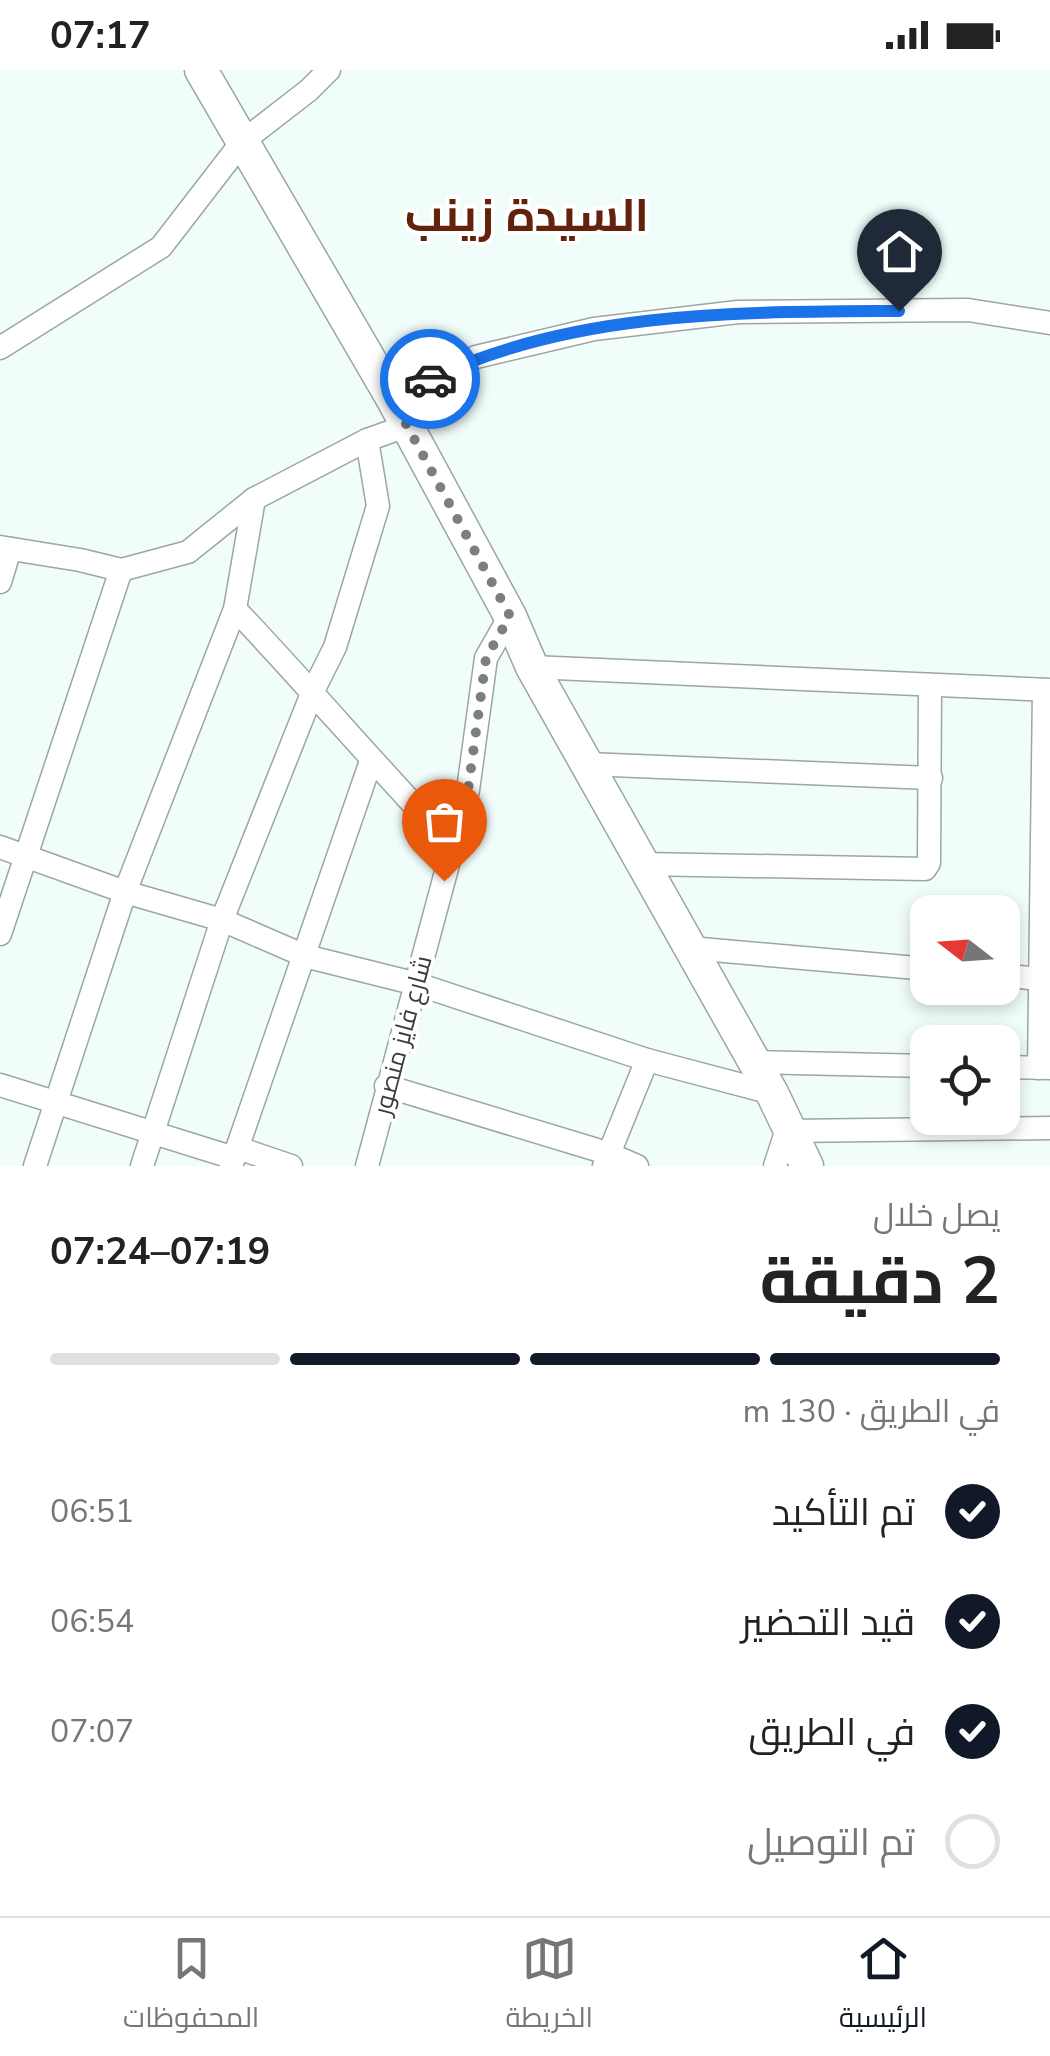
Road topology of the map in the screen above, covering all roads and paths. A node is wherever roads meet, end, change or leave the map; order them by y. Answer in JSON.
{"nodes":[{"id":1,"x":201,"y":70,"type":"edge"},
{"id":2,"x":329,"y":70,"type":"edge"},
{"id":3,"x":242,"y":142,"type":"junction"},
{"id":4,"x":1050,"y":323,"type":"edge"},
{"id":5,"x":0,"y":348,"type":"edge"},
{"id":6,"x":399,"y":412,"type":"junction"},
{"id":7,"x":367,"y":440,"type":"junction"},
{"id":8,"x":254,"y":499,"type":"junction"},
{"id":9,"x":5,"y":548,"type":"edge"},
{"id":10,"x":121,"y":570,"type":"junction"},
{"id":11,"x":0,"y":582,"type":"edge"},
{"id":12,"x":236,"y":609,"type":"junction"},
{"id":13,"x":510,"y":616,"type":"junction"},
{"id":14,"x":532,"y":667,"type":"junction"},
{"id":15,"x":930,"y":685,"type":"junction"},
{"id":16,"x":1047,"y":690,"type":"edge"},
{"id":17,"x":313,"y":691,"type":"junction"},
{"id":18,"x":371,"y":761,"type":"junction"},
{"id":19,"x":587,"y":764,"type":"junction"},
{"id":20,"x":931,"y":778,"type":"junction"},
{"id":21,"x":453,"y":846,"type":"junction"},
{"id":22,"x":0,"y":847,"type":"edge"},
{"id":23,"x":24,"y":856,"type":"junction"},
{"id":24,"x":643,"y":864,"type":"junction"},
{"id":25,"x":125,"y":892,"type":"junction"},
{"id":26,"x":222,"y":920,"type":"junction"},
{"id":27,"x":0,"y":934,"type":"edge"},
{"id":28,"x":690,"y":948,"type":"junction"},
{"id":29,"x":305,"y":956,"type":"junction"},
{"id":30,"x":910,"y":967,"type":"edge"},
{"id":31,"x":1020,"y":977,"type":"edge"},
{"id":32,"x":1038,"y":978,"type":"junction"},
{"id":33,"x":417,"y":984,"type":"junction"},
{"id":34,"x":646,"y":1060,"type":"junction"},
{"id":35,"x":754,"y":1062,"type":"junction"},
{"id":36,"x":910,"y":1066,"type":"edge"},
{"id":37,"x":1020,"y":1067,"type":"edge"},
{"id":38,"x":1045,"y":1068,"type":"edge"},
{"id":39,"x":0,"y":1085,"type":"edge"},
{"id":40,"x":386,"y":1086,"type":"junction"},
{"id":41,"x":772,"y":1093,"type":"junction"},
{"id":42,"x":56,"y":1102,"type":"junction"},
{"id":43,"x":1050,"y":1128,"type":"edge"},
{"id":44,"x":788,"y":1130,"type":"junction"},
{"id":45,"x":152,"y":1134,"type":"junction"},
{"id":46,"x":234,"y":1157,"type":"edge"},
{"id":47,"x":606,"y":1160,"type":"edge"},
{"id":48,"x":35,"y":1166,"type":"edge"},
{"id":49,"x":142,"y":1166,"type":"edge"},
{"id":50,"x":291,"y":1166,"type":"edge"},
{"id":51,"x":367,"y":1166,"type":"edge"},
{"id":52,"x":636,"y":1166,"type":"edge"},
{"id":53,"x":776,"y":1166,"type":"edge"},
{"id":54,"x":807,"y":1166,"type":"edge"}],
"edges":[{"from":1,"to":3,"type":"main road"},
{"from":2,"to":3,"type":"street"},
{"from":3,"to":5,"type":"street"},
{"from":3,"to":6,"type":"main road"},
{"from":4,"to":6,"type":"street"},
{"from":6,"to":7,"type":"street"},
{"from":6,"to":13,"type":"main road"},
{"from":7,"to":8,"type":"street"},
{"from":7,"to":17,"type":"street"},
{"from":8,"to":10,"type":"street"},
{"from":8,"to":12,"type":"street"},
{"from":9,"to":10,"type":"street"},
{"from":9,"to":11,"type":"street"},
{"from":10,"to":23,"type":"street"},
{"from":12,"to":17,"type":"street"},
{"from":12,"to":25,"type":"street"},
{"from":13,"to":14,"type":"main road"},
{"from":13,"to":21,"type":"street","name":"شارع فايز منصور"},
{"from":14,"to":15,"type":"street"},
{"from":14,"to":19,"type":"main road"},
{"from":15,"to":16,"type":"street"},
{"from":15,"to":20,"type":"street"},
{"from":16,"to":32,"type":"street"},
{"from":17,"to":18,"type":"street"},
{"from":17,"to":26,"type":"street"},
{"from":18,"to":21,"type":"street"},
{"from":18,"to":29,"type":"street"},
{"from":19,"to":20,"type":"street"},
{"from":19,"to":24,"type":"main road"},
{"from":20,"to":24,"type":"street"},
{"from":21,"to":33,"type":"street","name":"شارع فايز منصور"},
{"from":22,"to":23,"type":"street"},
{"from":23,"to":25,"type":"street"},
{"from":23,"to":27,"type":"street"},
{"from":24,"to":28,"type":"main road"},
{"from":25,"to":26,"type":"street"},
{"from":25,"to":42,"type":"street"},
{"from":26,"to":29,"type":"street"},
{"from":26,"to":45,"type":"street"},
{"from":28,"to":30,"type":"street"},
{"from":28,"to":35,"type":"main road"},
{"from":29,"to":33,"type":"street"},
{"from":29,"to":46,"type":"street"},
{"from":31,"to":32,"type":"street"},
{"from":32,"to":38,"type":"street"},
{"from":33,"to":34,"type":"street"},
{"from":33,"to":40,"type":"street","name":"شارع فايز منصور"},
{"from":34,"to":41,"type":"street"},
{"from":34,"to":47,"type":"street"},
{"from":35,"to":36,"type":"street"},
{"from":35,"to":41,"type":"main road"},
{"from":37,"to":38,"type":"street"},
{"from":39,"to":42,"type":"street"},
{"from":40,"to":47,"type":"street"},
{"from":40,"to":51,"type":"street","name":"شارع فايز منصور"},
{"from":41,"to":44,"type":"main road"},
{"from":42,"to":45,"type":"street"},
{"from":42,"to":48,"type":"street"},
{"from":43,"to":44,"type":"street"},
{"from":44,"to":53,"type":"street"},
{"from":44,"to":54,"type":"main road"},
{"from":45,"to":46,"type":"street"},
{"from":45,"to":49,"type":"street"},
{"from":46,"to":50,"type":"street"},
{"from":47,"to":52,"type":"street"}]}
